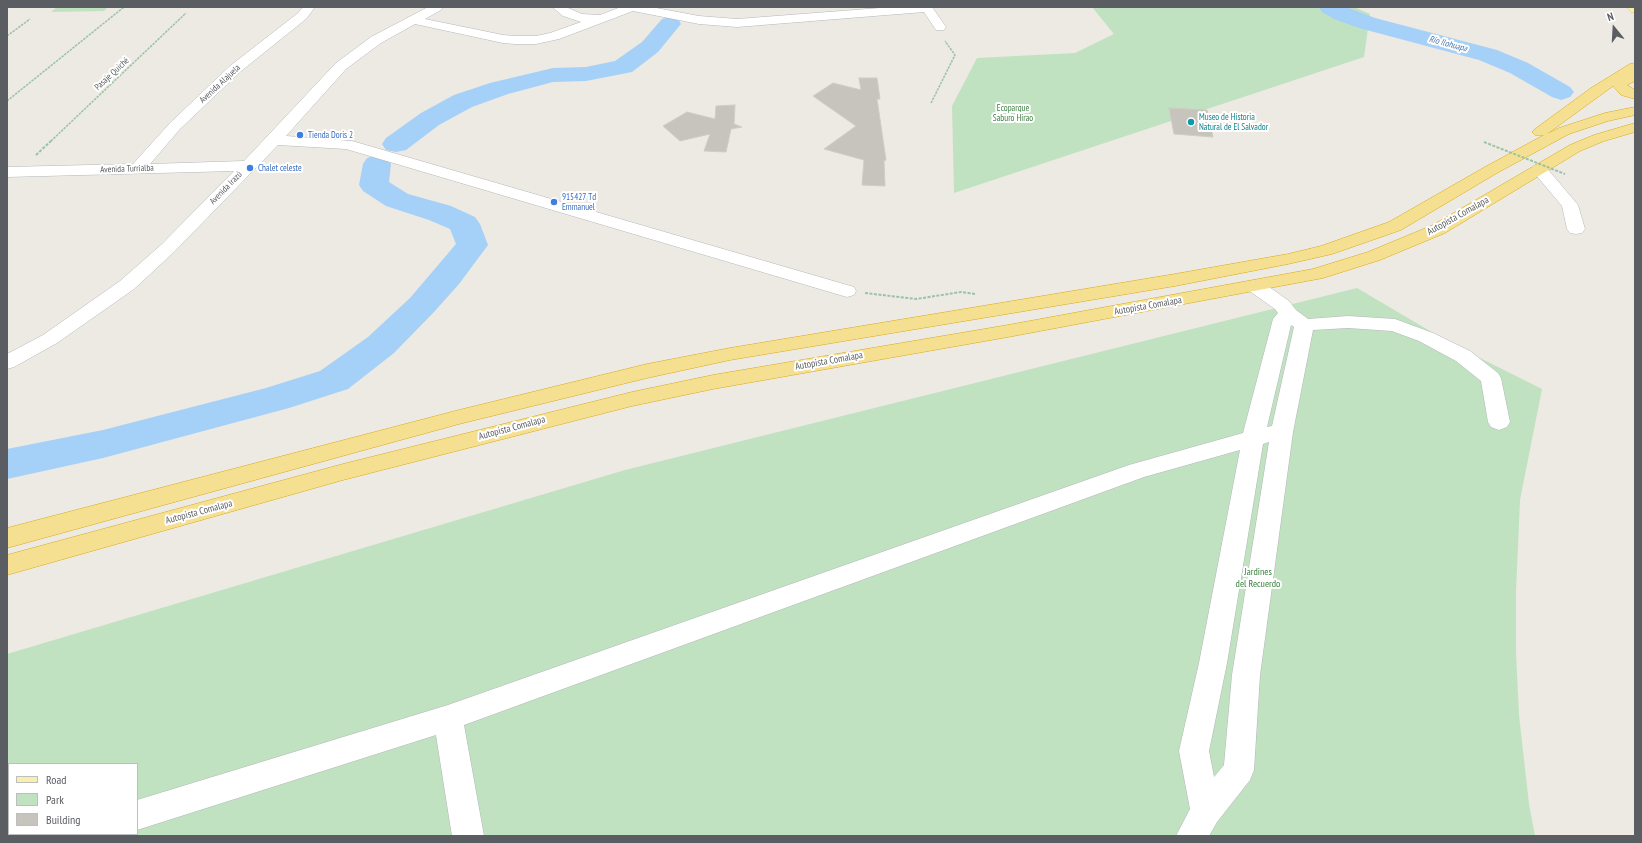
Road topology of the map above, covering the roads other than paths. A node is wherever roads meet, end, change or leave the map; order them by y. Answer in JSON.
{"nodes":[{"id":1,"x":309,"y":7,"type":"edge"},
{"id":2,"x":437,"y":7,"type":"edge"},
{"id":3,"x":558,"y":7,"type":"edge"},
{"id":4,"x":632,"y":7,"type":"edge"},
{"id":5,"x":755,"y":7,"type":"edge"},
{"id":6,"x":1632,"y":7,"type":"edge"},
{"id":7,"x":1635,"y":9,"type":"edge"},
{"id":8,"x":602,"y":18,"type":"junction"},
{"id":9,"x":413,"y":20,"type":"junction"},
{"id":10,"x":760,"y":21,"type":"junction"},
{"id":11,"x":940,"y":27,"type":"road end"},
{"id":12,"x":1635,"y":67,"type":"edge"},
{"id":13,"x":1635,"y":75,"type":"edge"},
{"id":14,"x":1635,"y":95,"type":"edge"},
{"id":15,"x":1635,"y":111,"type":"edge"},
{"id":16,"x":1635,"y":127,"type":"edge"},
{"id":17,"x":274,"y":140,"type":"junction"},
{"id":18,"x":247,"y":166,"type":"junction"},
{"id":19,"x":137,"y":169,"type":"junction"},
{"id":20,"x":1539,"y":169,"type":"junction"},
{"id":21,"x":1491,"y":170,"type":"junction"},
{"id":22,"x":7,"y":172,"type":"edge"},
{"id":23,"x":1576,"y":229,"type":"dead end"},
{"id":24,"x":1255,"y":286,"type":"junction"},
{"id":25,"x":847,"y":291,"type":"road end"},
{"id":26,"x":1296,"y":320,"type":"junction"},
{"id":27,"x":7,"y":362,"type":"edge"},
{"id":28,"x":1499,"y":422,"type":"dead end"},
{"id":29,"x":1282,"y":432,"type":"junction"},
{"id":30,"x":1253,"y":438,"type":"junction"},
{"id":31,"x":7,"y":538,"type":"edge"},
{"id":32,"x":7,"y":565,"type":"edge"},
{"id":33,"x":448,"y":718,"type":"junction"},
{"id":34,"x":138,"y":816,"type":"edge"},
{"id":35,"x":1199,"y":823,"type":"edge"},
{"id":36,"x":468,"y":836,"type":"edge"}],
"edges":[{"from":1,"to":19,"type":"street","name":"Avenida Alajuela"},
{"from":2,"to":9,"type":"street","name":"Avenida Irazú"},
{"from":3,"to":8,"type":"street"},
{"from":4,"to":8,"type":"street"},
{"from":4,"to":10,"type":"street"},
{"from":5,"to":10,"type":"street"},
{"from":6,"to":7,"type":"main road"},
{"from":8,"to":9,"type":"street"},
{"from":9,"to":17,"type":"street","name":"Avenida Irazú"},
{"from":10,"to":11,"type":"street"},
{"from":12,"to":21,"type":"highway"},
{"from":13,"to":14,"type":"highway"},
{"from":15,"to":21,"type":"highway","name":"Autopista Comalapa"},
{"from":16,"to":20,"type":"highway","name":"Autopista Comalapa"},
{"from":17,"to":18,"type":"street","name":"Avenida Irazú"},
{"from":17,"to":25,"type":"street"},
{"from":18,"to":19,"type":"street","name":"Avenida Turrialba"},
{"from":18,"to":27,"type":"street","name":"Avenida Irazú"},
{"from":19,"to":22,"type":"street","name":"Avenida Turrialba"},
{"from":20,"to":23,"type":"street"},
{"from":20,"to":24,"type":"highway","name":"Autopista Comalapa"},
{"from":21,"to":31,"type":"highway","name":"Autopista Comalapa"},
{"from":24,"to":26,"type":"street"},
{"from":24,"to":32,"type":"highway","name":"Autopista Comalapa"},
{"from":26,"to":28,"type":"street"},
{"from":26,"to":29,"type":"street"},
{"from":26,"to":30,"type":"street"},
{"from":29,"to":30,"type":"street"},
{"from":29,"to":35,"type":"street"},
{"from":30,"to":33,"type":"street"},
{"from":30,"to":35,"type":"street"},
{"from":33,"to":34,"type":"street"},
{"from":33,"to":36,"type":"street"}]}
